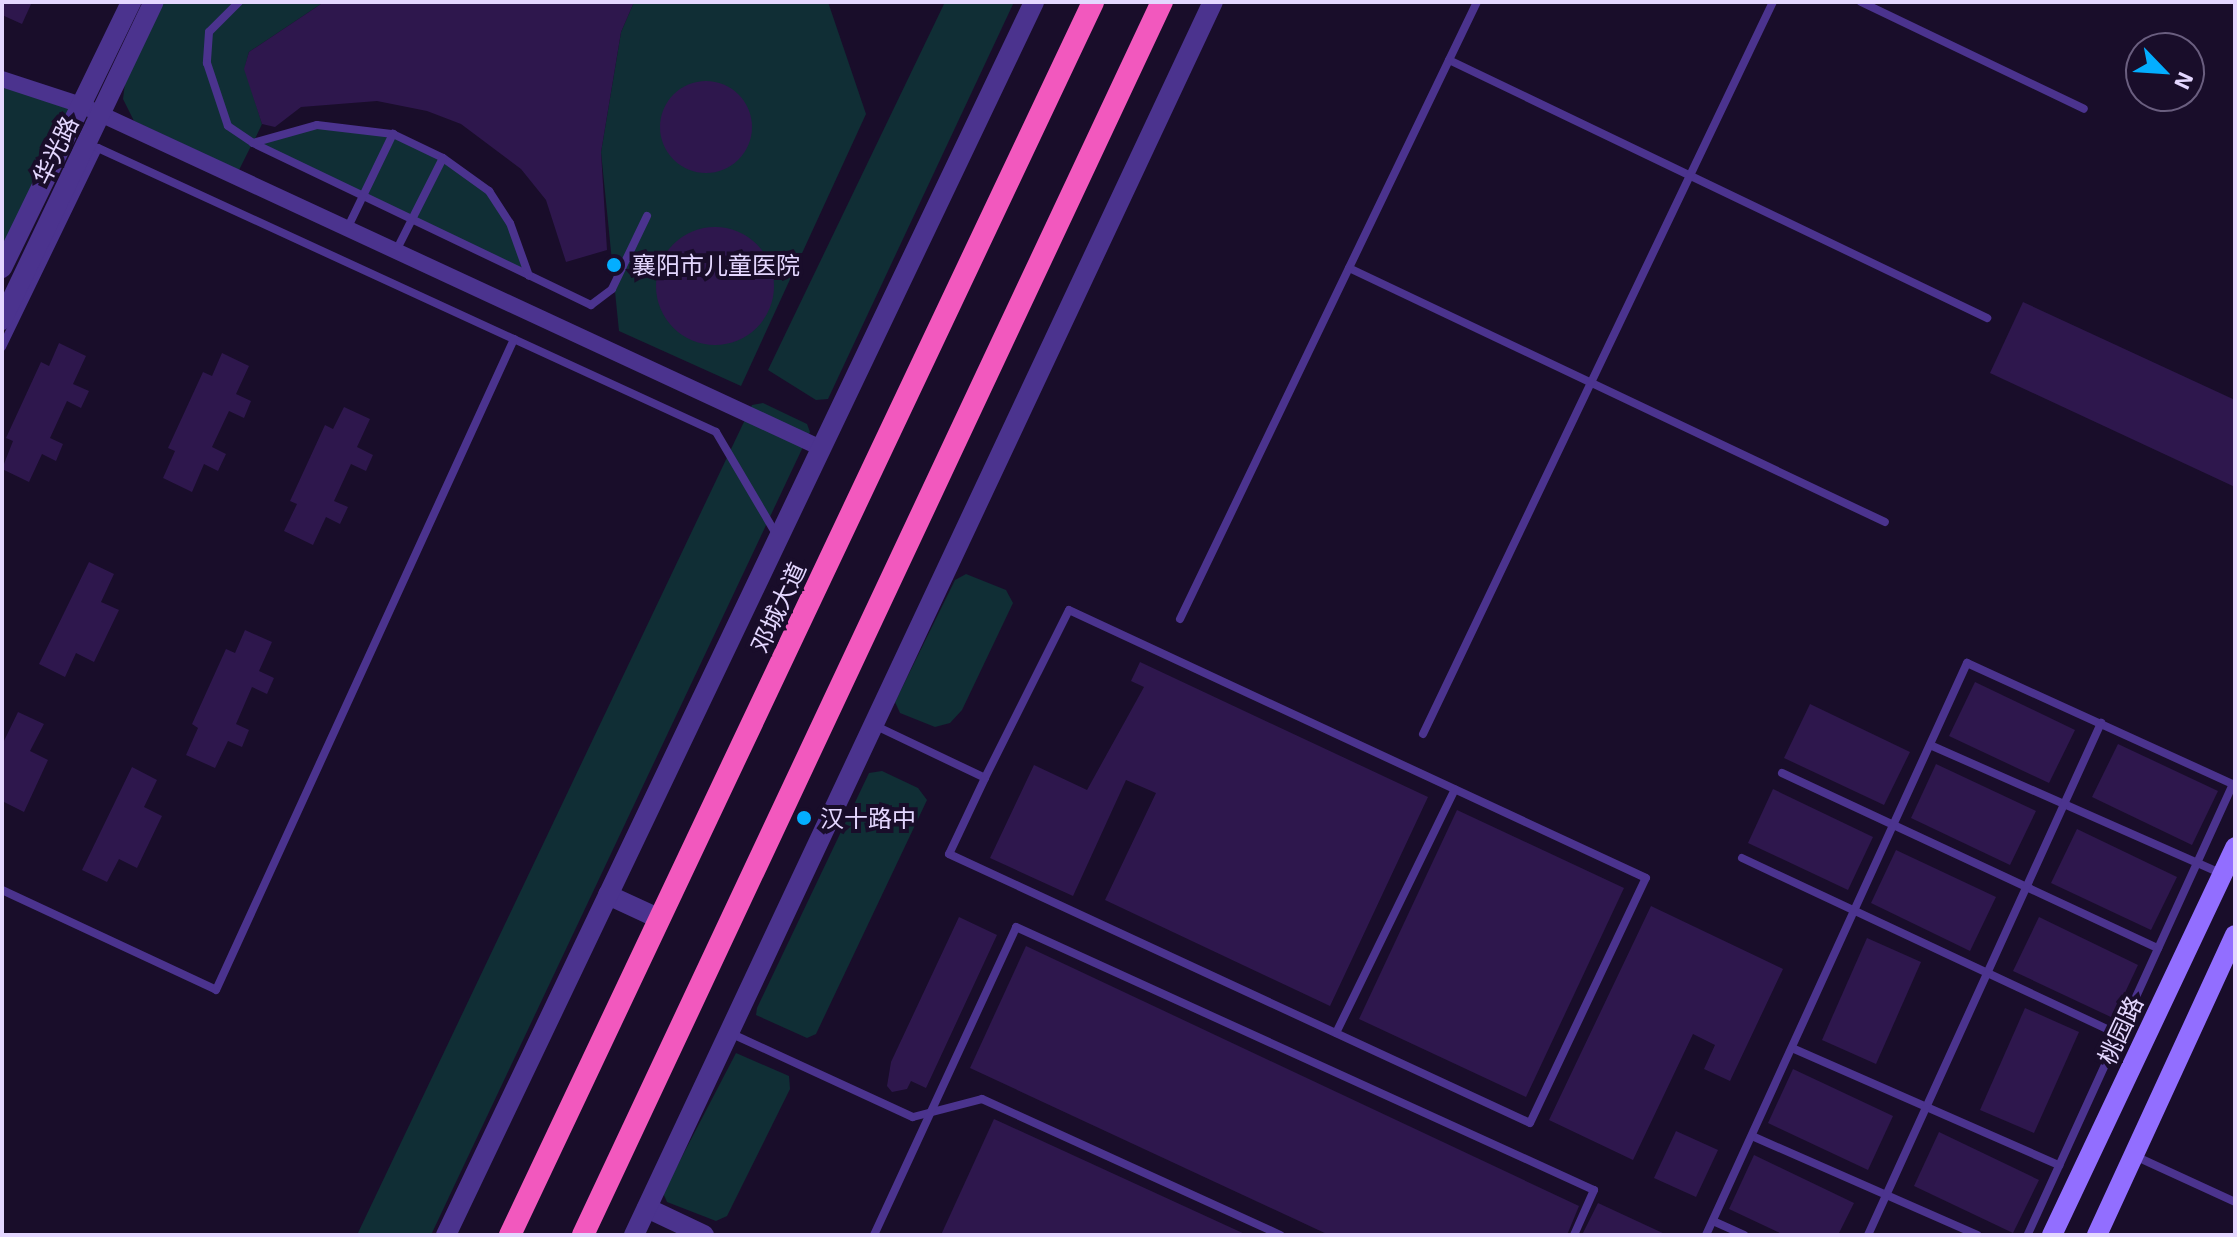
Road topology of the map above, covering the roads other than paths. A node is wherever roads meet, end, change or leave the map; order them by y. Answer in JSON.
{"nodes":[{"id":1,"x":131,"y":2,"type":"edge"},
{"id":2,"x":154,"y":2,"type":"edge"},
{"id":3,"x":239,"y":2,"type":"edge"},
{"id":4,"x":1034,"y":2,"type":"edge"},
{"id":5,"x":1093,"y":2,"type":"edge"},
{"id":6,"x":1162,"y":2,"type":"edge"},
{"id":7,"x":1213,"y":2,"type":"edge"},
{"id":8,"x":1477,"y":2,"type":"edge"},
{"id":9,"x":1773,"y":2,"type":"edge"},
{"id":10,"x":1861,"y":2,"type":"edge"},
{"id":11,"x":1449,"y":60,"type":"junction"},
{"id":12,"x":2,"y":79,"type":"edge"},
{"id":13,"x":81,"y":105,"type":"junction"},
{"id":14,"x":2084,"y":109,"type":"dead end"},
{"id":15,"x":100,"y":115,"type":"junction"},
{"id":16,"x":393,"y":134,"type":"junction"},
{"id":17,"x":253,"y":143,"type":"junction"},
{"id":18,"x":443,"y":158,"type":"junction"},
{"id":19,"x":1691,"y":175,"type":"junction"},
{"id":20,"x":362,"y":196,"type":"junction"},
{"id":21,"x":647,"y":216,"type":"dead end"},
{"id":22,"x":411,"y":220,"type":"junction"},
{"id":23,"x":347,"y":229,"type":"junction"},
{"id":24,"x":7,"y":247,"type":"edge"},
{"id":25,"x":396,"y":251,"type":"junction"},
{"id":26,"x":2,"y":268,"type":"edge"},
{"id":27,"x":1349,"y":268,"type":"junction"},
{"id":28,"x":529,"y":276,"type":"junction"},
{"id":29,"x":1987,"y":318,"type":"dead end"},
{"id":30,"x":2,"y":320,"type":"edge"},
{"id":31,"x":514,"y":339,"type":"junction"},
{"id":32,"x":2,"y":347,"type":"edge"},
{"id":33,"x":1591,"y":384,"type":"junction"},
{"id":34,"x":821,"y":448,"type":"junction"},
{"id":35,"x":1885,"y":522,"type":"dead end"},
{"id":36,"x":778,"y":538,"type":"junction"},
{"id":37,"x":1180,"y":619,"type":"dead end"},
{"id":38,"x":2101,"y":723,"type":"junction"},
{"id":39,"x":874,"y":725,"type":"junction"},
{"id":40,"x":1423,"y":734,"type":"dead end"},
{"id":41,"x":1930,"y":745,"type":"junction"},
{"id":42,"x":1782,"y":773,"type":"dead end"},
{"id":43,"x":985,"y":778,"type":"junction"},
{"id":44,"x":1455,"y":789,"type":"junction"},
{"id":45,"x":2065,"y":804,"type":"junction"},
{"id":46,"x":1893,"y":826,"type":"junction"},
{"id":47,"x":2235,"y":847,"type":"edge"},
{"id":48,"x":1742,"y":858,"type":"dead end"},
{"id":49,"x":2197,"y":863,"type":"junction"},
{"id":50,"x":2223,"y":874,"type":"junction"},
{"id":51,"x":2027,"y":887,"type":"junction"},
{"id":52,"x":2,"y":890,"type":"edge"},
{"id":53,"x":608,"y":895,"type":"junction"},
{"id":54,"x":1855,"y":910,"type":"junction"},
{"id":55,"x":660,"y":919,"type":"junction"},
{"id":56,"x":2235,"y":935,"type":"edge"},
{"id":57,"x":2158,"y":948,"type":"junction"},
{"id":58,"x":1988,"y":973,"type":"junction"},
{"id":59,"x":729,"y":1033,"type":"junction"},
{"id":60,"x":1336,"y":1033,"type":"junction"},
{"id":61,"x":2118,"y":1034,"type":"junction"},
{"id":62,"x":1792,"y":1048,"type":"junction"},
{"id":63,"x":1926,"y":1107,"type":"junction"},
{"id":64,"x":930,"y":1113,"type":"junction"},
{"id":65,"x":1752,"y":1136,"type":"junction"},
{"id":66,"x":2134,"y":1156,"type":"junction"},
{"id":67,"x":2059,"y":1165,"type":"junction"},
{"id":68,"x":1886,"y":1195,"type":"junction"},
{"id":69,"x":2235,"y":1202,"type":"edge"},
{"id":70,"x":647,"y":1208,"type":"junction"},
{"id":71,"x":1713,"y":1221,"type":"junction"},
{"id":72,"x":639,"y":1233,"type":"edge"},
{"id":73,"x":446,"y":1235,"type":"edge"},
{"id":74,"x":510,"y":1235,"type":"edge"},
{"id":75,"x":583,"y":1235,"type":"edge"},
{"id":76,"x":704,"y":1235,"type":"edge"},
{"id":77,"x":874,"y":1235,"type":"edge"},
{"id":78,"x":1281,"y":1235,"type":"edge"},
{"id":79,"x":1574,"y":1235,"type":"edge"},
{"id":80,"x":1706,"y":1235,"type":"edge"},
{"id":81,"x":1744,"y":1235,"type":"edge"},
{"id":82,"x":1868,"y":1235,"type":"edge"},
{"id":83,"x":1977,"y":1235,"type":"edge"},
{"id":84,"x":2027,"y":1235,"type":"edge"},
{"id":85,"x":2052,"y":1235,"type":"edge"},
{"id":86,"x":2097,"y":1235,"type":"edge"}],
"edges":[{"from":1,"to":13,"type":"street","name":"华光路"},
{"from":2,"to":15,"type":"street","name":"华光路"},
{"from":3,"to":17,"type":"lane"},
{"from":4,"to":34,"type":"street"},
{"from":5,"to":55,"type":"highway","name":"邓城大道"},
{"from":6,"to":75,"type":"highway"},
{"from":7,"to":39,"type":"street"},
{"from":8,"to":11,"type":"lane"},
{"from":9,"to":19,"type":"lane"},
{"from":10,"to":14,"type":"lane"},
{"from":11,"to":19,"type":"lane"},
{"from":11,"to":27,"type":"lane"},
{"from":12,"to":13,"type":"street"},
{"from":13,"to":15,"type":"street"},
{"from":13,"to":24,"type":"street","name":"华光路"},
{"from":15,"to":23,"type":"street"},
{"from":15,"to":30,"type":"street","name":"华光路"},
{"from":16,"to":17,"type":"lane"},
{"from":16,"to":18,"type":"lane"},
{"from":16,"to":20,"type":"lane"},
{"from":17,"to":20,"type":"lane"},
{"from":18,"to":22,"type":"lane"},
{"from":18,"to":28,"type":"lane"},
{"from":19,"to":29,"type":"lane"},
{"from":19,"to":33,"type":"lane"},
{"from":20,"to":22,"type":"lane"},
{"from":20,"to":23,"type":"lane"},
{"from":21,"to":28,"type":"lane"},
{"from":22,"to":25,"type":"lane"},
{"from":22,"to":28,"type":"lane"},
{"from":23,"to":25,"type":"street"},
{"from":24,"to":26,"type":"street","name":"华光路"},
{"from":25,"to":34,"type":"street"},
{"from":27,"to":33,"type":"lane"},
{"from":27,"to":37,"type":"lane"},
{"from":31,"to":32,"type":"lane"},
{"from":31,"to":36,"type":"lane"},
{"from":31,"to":52,"type":"lane"},
{"from":33,"to":35,"type":"lane"},
{"from":33,"to":40,"type":"lane"},
{"from":34,"to":36,"type":"street"},
{"from":36,"to":53,"type":"street"},
{"from":38,"to":41,"type":"lane"},
{"from":38,"to":45,"type":"lane"},
{"from":38,"to":49,"type":"lane"},
{"from":39,"to":43,"type":"lane"},
{"from":39,"to":59,"type":"street"},
{"from":41,"to":45,"type":"lane"},
{"from":41,"to":46,"type":"lane"},
{"from":42,"to":46,"type":"lane"},
{"from":43,"to":44,"type":"lane"},
{"from":43,"to":60,"type":"lane"},
{"from":44,"to":60,"type":"lane"},
{"from":44,"to":60,"type":"lane"},
{"from":45,"to":49,"type":"lane"},
{"from":45,"to":51,"type":"lane"},
{"from":46,"to":51,"type":"lane"},
{"from":46,"to":54,"type":"lane"},
{"from":47,"to":50,"type":"main road","name":"桃园路"},
{"from":48,"to":54,"type":"lane"},
{"from":49,"to":50,"type":"lane"},
{"from":49,"to":57,"type":"lane"},
{"from":50,"to":85,"type":"main road","name":"桃园路"},
{"from":51,"to":57,"type":"lane"},
{"from":51,"to":58,"type":"lane"},
{"from":53,"to":55,"type":"street"},
{"from":53,"to":73,"type":"street"},
{"from":54,"to":58,"type":"lane"},
{"from":54,"to":62,"type":"lane"},
{"from":55,"to":74,"type":"highway","name":"邓城大道"},
{"from":56,"to":66,"type":"main road"},
{"from":57,"to":61,"type":"lane"},
{"from":58,"to":61,"type":"lane"},
{"from":58,"to":63,"type":"lane"},
{"from":59,"to":64,"type":"lane"},
{"from":59,"to":70,"type":"street"},
{"from":61,"to":67,"type":"lane"},
{"from":62,"to":63,"type":"lane"},
{"from":62,"to":65,"type":"lane"},
{"from":63,"to":67,"type":"lane"},
{"from":63,"to":68,"type":"lane"},
{"from":64,"to":77,"type":"lane"},
{"from":64,"to":78,"type":"lane"},
{"from":64,"to":79,"type":"lane"},
{"from":65,"to":68,"type":"lane"},
{"from":65,"to":71,"type":"lane"},
{"from":66,"to":69,"type":"lane"},
{"from":66,"to":86,"type":"main road"},
{"from":67,"to":84,"type":"lane"},
{"from":68,"to":82,"type":"lane"},
{"from":68,"to":83,"type":"lane"},
{"from":70,"to":72,"type":"street"},
{"from":70,"to":76,"type":"street"},
{"from":71,"to":80,"type":"lane"},
{"from":71,"to":81,"type":"lane"}]}
